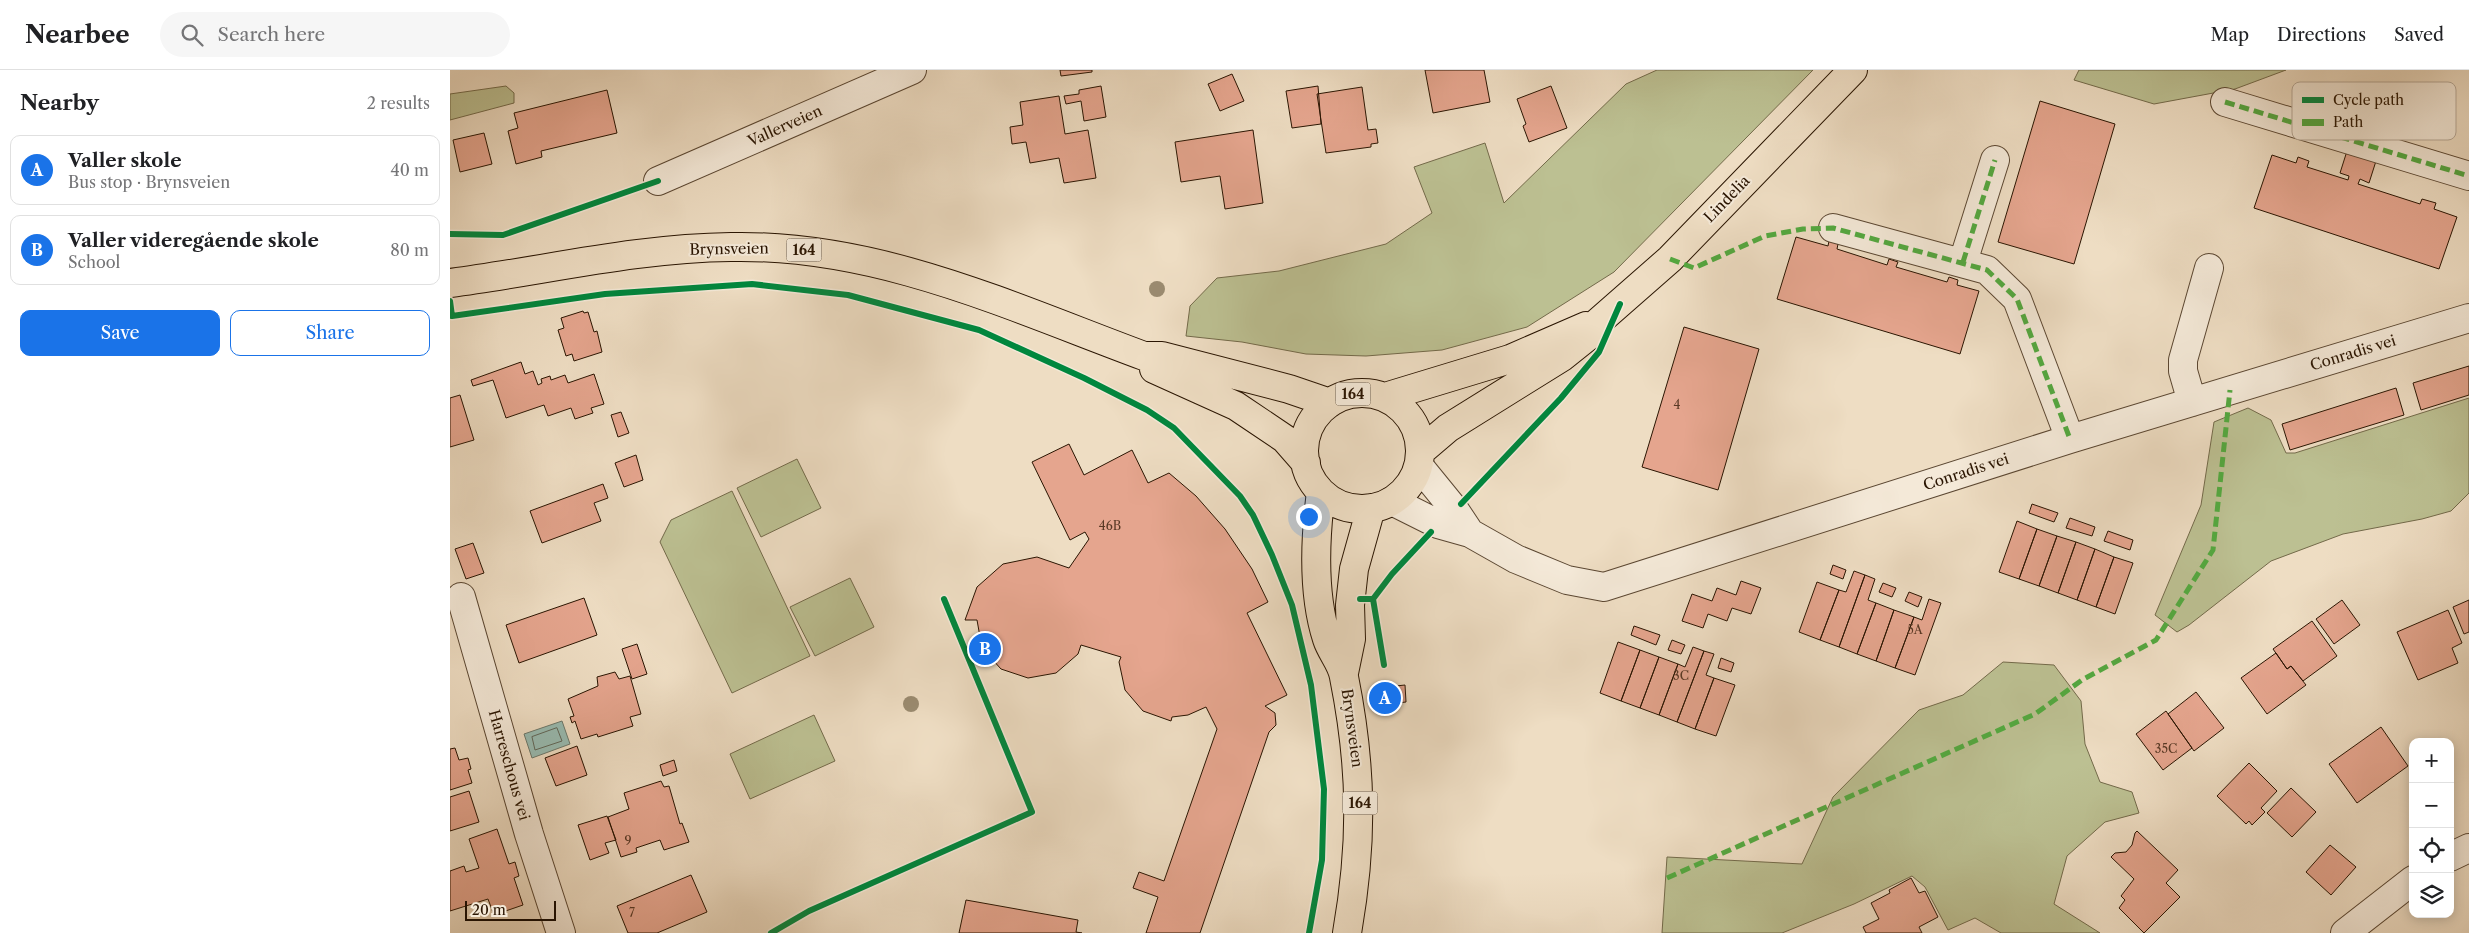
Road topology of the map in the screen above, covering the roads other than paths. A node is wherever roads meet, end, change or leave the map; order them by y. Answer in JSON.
{"nodes":[{"id":1,"x":912,"y":70,"type":"edge"},
{"id":2,"x":1853,"y":70,"type":"edge"},
{"id":3,"x":2225,"y":102,"type":"dead end"},
{"id":4,"x":2292,"y":122,"type":"edge"},
{"id":5,"x":2350,"y":140,"type":"edge"},
{"id":6,"x":1995,"y":160,"type":"dead end"},
{"id":7,"x":2469,"y":176,"type":"edge"},
{"id":8,"x":658,"y":181,"type":"dead end"},
{"id":9,"x":1833,"y":228,"type":"dead end"},
{"id":10,"x":1963,"y":262,"type":"junction"},
{"id":11,"x":2209,"y":268,"type":"dead end"},
{"id":12,"x":450,"y":283,"type":"edge"},
{"id":13,"x":2469,"y":318,"type":"edge"},
{"id":14,"x":1597,"y":323,"type":"junction"},
{"id":15,"x":1144,"y":356,"type":"junction"},
{"id":16,"x":1385,"y":397,"type":"junction"},
{"id":17,"x":2192,"y":402,"type":"junction"},
{"id":18,"x":1330,"y":403,"type":"junction"},
{"id":19,"x":2070,"y":439,"type":"junction"},
{"id":20,"x":1420,"y":458,"type":"junction"},
{"id":21,"x":1306,"y":463,"type":"junction"},
{"id":22,"x":1321,"y":492,"type":"junction"},
{"id":23,"x":1382,"y":504,"type":"junction"},
{"id":24,"x":1470,"y":533,"type":"junction"},
{"id":25,"x":461,"y":597,"type":"dead end"},
{"id":26,"x":1344,"y":673,"type":"junction"},
{"id":27,"x":2469,"y":848,"type":"edge"},
{"id":28,"x":2454,"y":855,"type":"edge"},
{"id":29,"x":2409,"y":883,"type":"edge"},
{"id":30,"x":561,"y":933,"type":"edge"},
{"id":31,"x":1347,"y":933,"type":"edge"},
{"id":32,"x":2345,"y":933,"type":"edge"}],
"edges":[{"from":1,"to":8,"type":"street","name":"Vallerveien"},
{"from":2,"to":14,"type":"main road","name":"Lindelia"},
{"from":3,"to":4,"type":"street"},
{"from":5,"to":7,"type":"street"},
{"from":6,"to":10,"type":"street"},
{"from":9,"to":10,"type":"street"},
{"from":10,"to":19,"type":"street"},
{"from":11,"to":17,"type":"street"},
{"from":12,"to":15,"type":"main road","name":"Brynsveien","number":"164"},
{"from":13,"to":17,"type":"street","name":"Conradis vei"},
{"from":14,"to":16,"type":"main road","name":"Lindelia"},
{"from":14,"to":20,"type":"main road","name":"Lindelia"},
{"from":15,"to":18,"type":"main road","name":"Brynsveien","number":"164"},
{"from":15,"to":21,"type":"main road","name":"Brynsveien","number":"164"},
{"from":16,"to":18,"type":"main road","number":"164"},
{"from":16,"to":20,"type":"main road","number":"164"},
{"from":17,"to":19,"type":"street","name":"Conradis vei"},
{"from":18,"to":21,"type":"main road","number":"164"},
{"from":19,"to":24,"type":"street","name":"Conradis vei"},
{"from":20,"to":23,"type":"main road"},
{"from":20,"to":24,"type":"street","name":"Conradis vei"},
{"from":21,"to":22,"type":"main road","number":"164"},
{"from":22,"to":23,"type":"main road","number":"164"},
{"from":22,"to":26,"type":"main road","name":"Brynsveien","number":"164"},
{"from":23,"to":24,"type":"street","name":"Conradis vei"},
{"from":23,"to":26,"type":"main road","name":"Brynsveien","number":"164"},
{"from":25,"to":30,"type":"street","name":"Harreschous vei"},
{"from":26,"to":31,"type":"main road","name":"Brynsveien","number":"164"},
{"from":27,"to":28,"type":"street"},
{"from":29,"to":32,"type":"street"}]}
